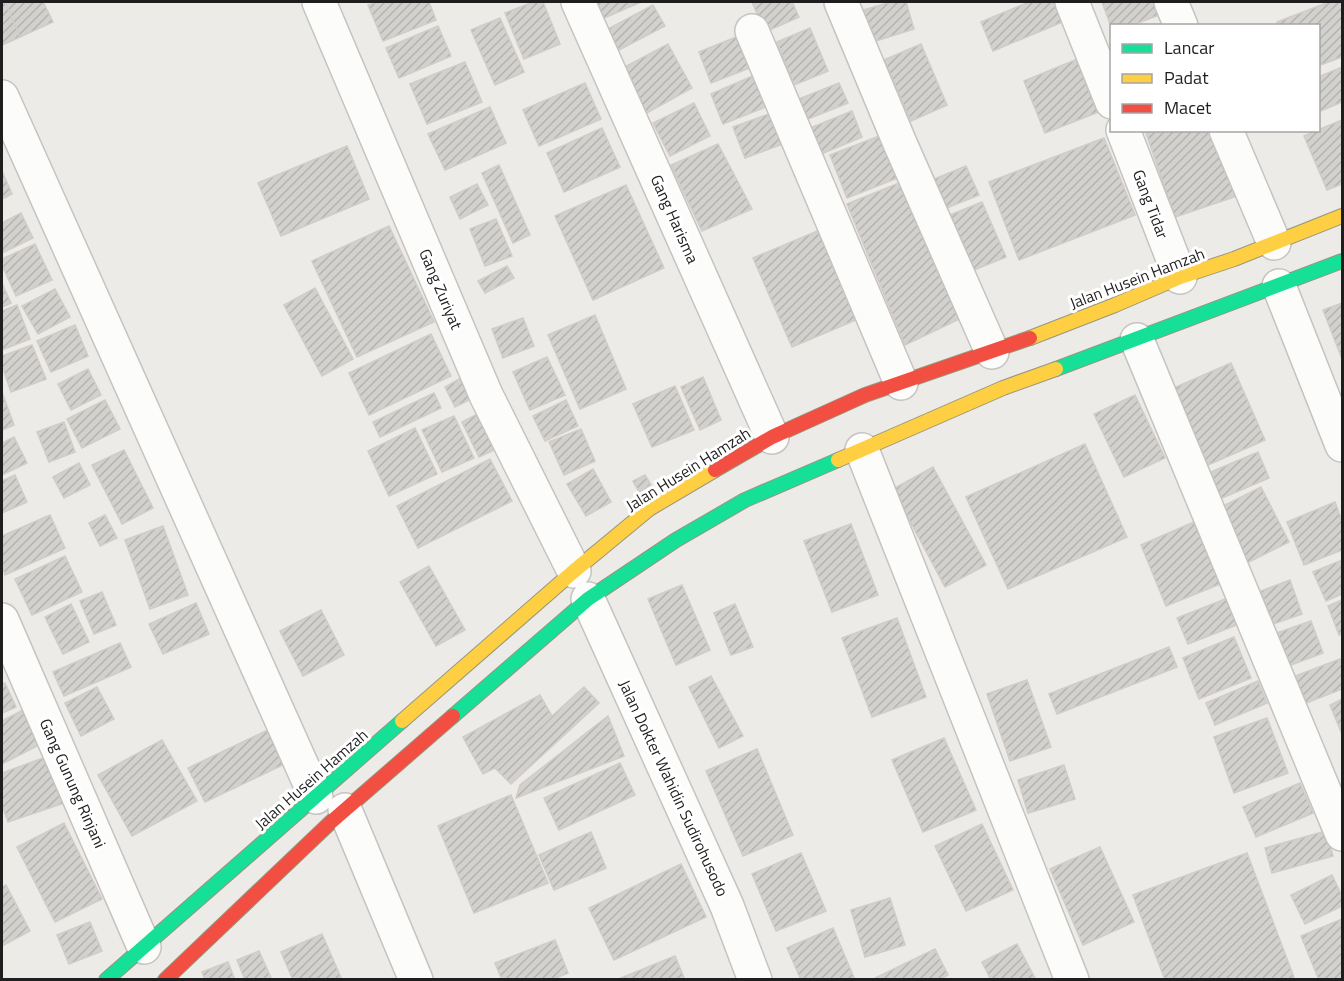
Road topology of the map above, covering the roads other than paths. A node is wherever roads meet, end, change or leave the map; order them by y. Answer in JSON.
{"nodes":[{"id":1,"x":319,"y":2,"type":"edge"},
{"id":2,"x":578,"y":2,"type":"edge"},
{"id":3,"x":841,"y":2,"type":"edge"},
{"id":4,"x":1072,"y":2,"type":"edge"},
{"id":5,"x":1171,"y":2,"type":"edge"},
{"id":6,"x":1180,"y":24,"type":"edge"},
{"id":7,"x":752,"y":31,"type":"dead end"},
{"id":8,"x":2,"y":97,"type":"edge"},
{"id":9,"x":1110,"y":97,"type":"edge"},
{"id":10,"x":1124,"y":132,"type":"edge"},
{"id":11,"x":1227,"y":132,"type":"edge"},
{"id":12,"x":1342,"y":216,"type":"edge"},
{"id":13,"x":1274,"y":243,"type":"junction"},
{"id":14,"x":1342,"y":261,"type":"edge"},
{"id":15,"x":1180,"y":277,"type":"junction"},
{"id":16,"x":1278,"y":286,"type":"junction"},
{"id":17,"x":1137,"y":340,"type":"junction"},
{"id":18,"x":992,"y":352,"type":"junction"},
{"id":19,"x":901,"y":383,"type":"junction"},
{"id":20,"x":772,"y":437,"type":"junction"},
{"id":21,"x":1342,"y":445,"type":"edge"},
{"id":22,"x":862,"y":450,"type":"junction"},
{"id":23,"x":581,"y":585,"type":"junction"},
{"id":24,"x":2,"y":620,"type":"edge"},
{"id":25,"x":316,"y":797,"type":"junction"},
{"id":26,"x":345,"y":810,"type":"junction"},
{"id":27,"x":1342,"y":834,"type":"edge"},
{"id":28,"x":144,"y":947,"type":"junction"},
{"id":29,"x":106,"y":980,"type":"edge"},
{"id":30,"x":165,"y":980,"type":"edge"},
{"id":31,"x":416,"y":980,"type":"edge"},
{"id":32,"x":755,"y":980,"type":"edge"},
{"id":33,"x":1072,"y":980,"type":"edge"}],
"edges":[{"from":1,"to":23,"type":"street","name":"Gang Zuriyat"},
{"from":2,"to":20,"type":"street","name":"Gang Harisma"},
{"from":3,"to":18,"type":"street"},
{"from":4,"to":9,"type":"street"},
{"from":5,"to":6,"type":"street"},
{"from":7,"to":19,"type":"street"},
{"from":8,"to":25,"type":"street"},
{"from":10,"to":15,"type":"street","name":"Gang Tidar"},
{"from":11,"to":13,"type":"street"},
{"from":12,"to":13,"type":"street","name":"Jalan Husein Hamzah"},
{"from":13,"to":15,"type":"street","name":"Jalan Husein Hamzah"},
{"from":14,"to":16,"type":"street","name":"Jalan Husein Hamzah"},
{"from":15,"to":18,"type":"street","name":"Jalan Husein Hamzah"},
{"from":16,"to":17,"type":"street","name":"Jalan Husein Hamzah"},
{"from":16,"to":21,"type":"street"},
{"from":17,"to":22,"type":"street","name":"Jalan Husein Hamzah"},
{"from":17,"to":27,"type":"street"},
{"from":18,"to":19,"type":"street","name":"Jalan Husein Hamzah"},
{"from":19,"to":20,"type":"street","name":"Jalan Husein Hamzah"},
{"from":20,"to":23,"type":"street","name":"Jalan Husein Hamzah"},
{"from":22,"to":23,"type":"street","name":"Jalan Husein Hamzah"},
{"from":22,"to":33,"type":"street"},
{"from":23,"to":25,"type":"street","name":"Jalan Husein Hamzah"},
{"from":23,"to":26,"type":"street","name":"Jalan Husein Hamzah"},
{"from":23,"to":32,"type":"street","name":"Jalan Dokter Wahidin Sudirohusodo"},
{"from":24,"to":28,"type":"street","name":"Gang Gunung Rinjani"},
{"from":25,"to":28,"type":"street","name":"Jalan Husein Hamzah"},
{"from":26,"to":30,"type":"street","name":"Jalan Husein Hamzah"},
{"from":26,"to":31,"type":"street"},
{"from":28,"to":29,"type":"street","name":"Jalan Husein Hamzah"}]}
